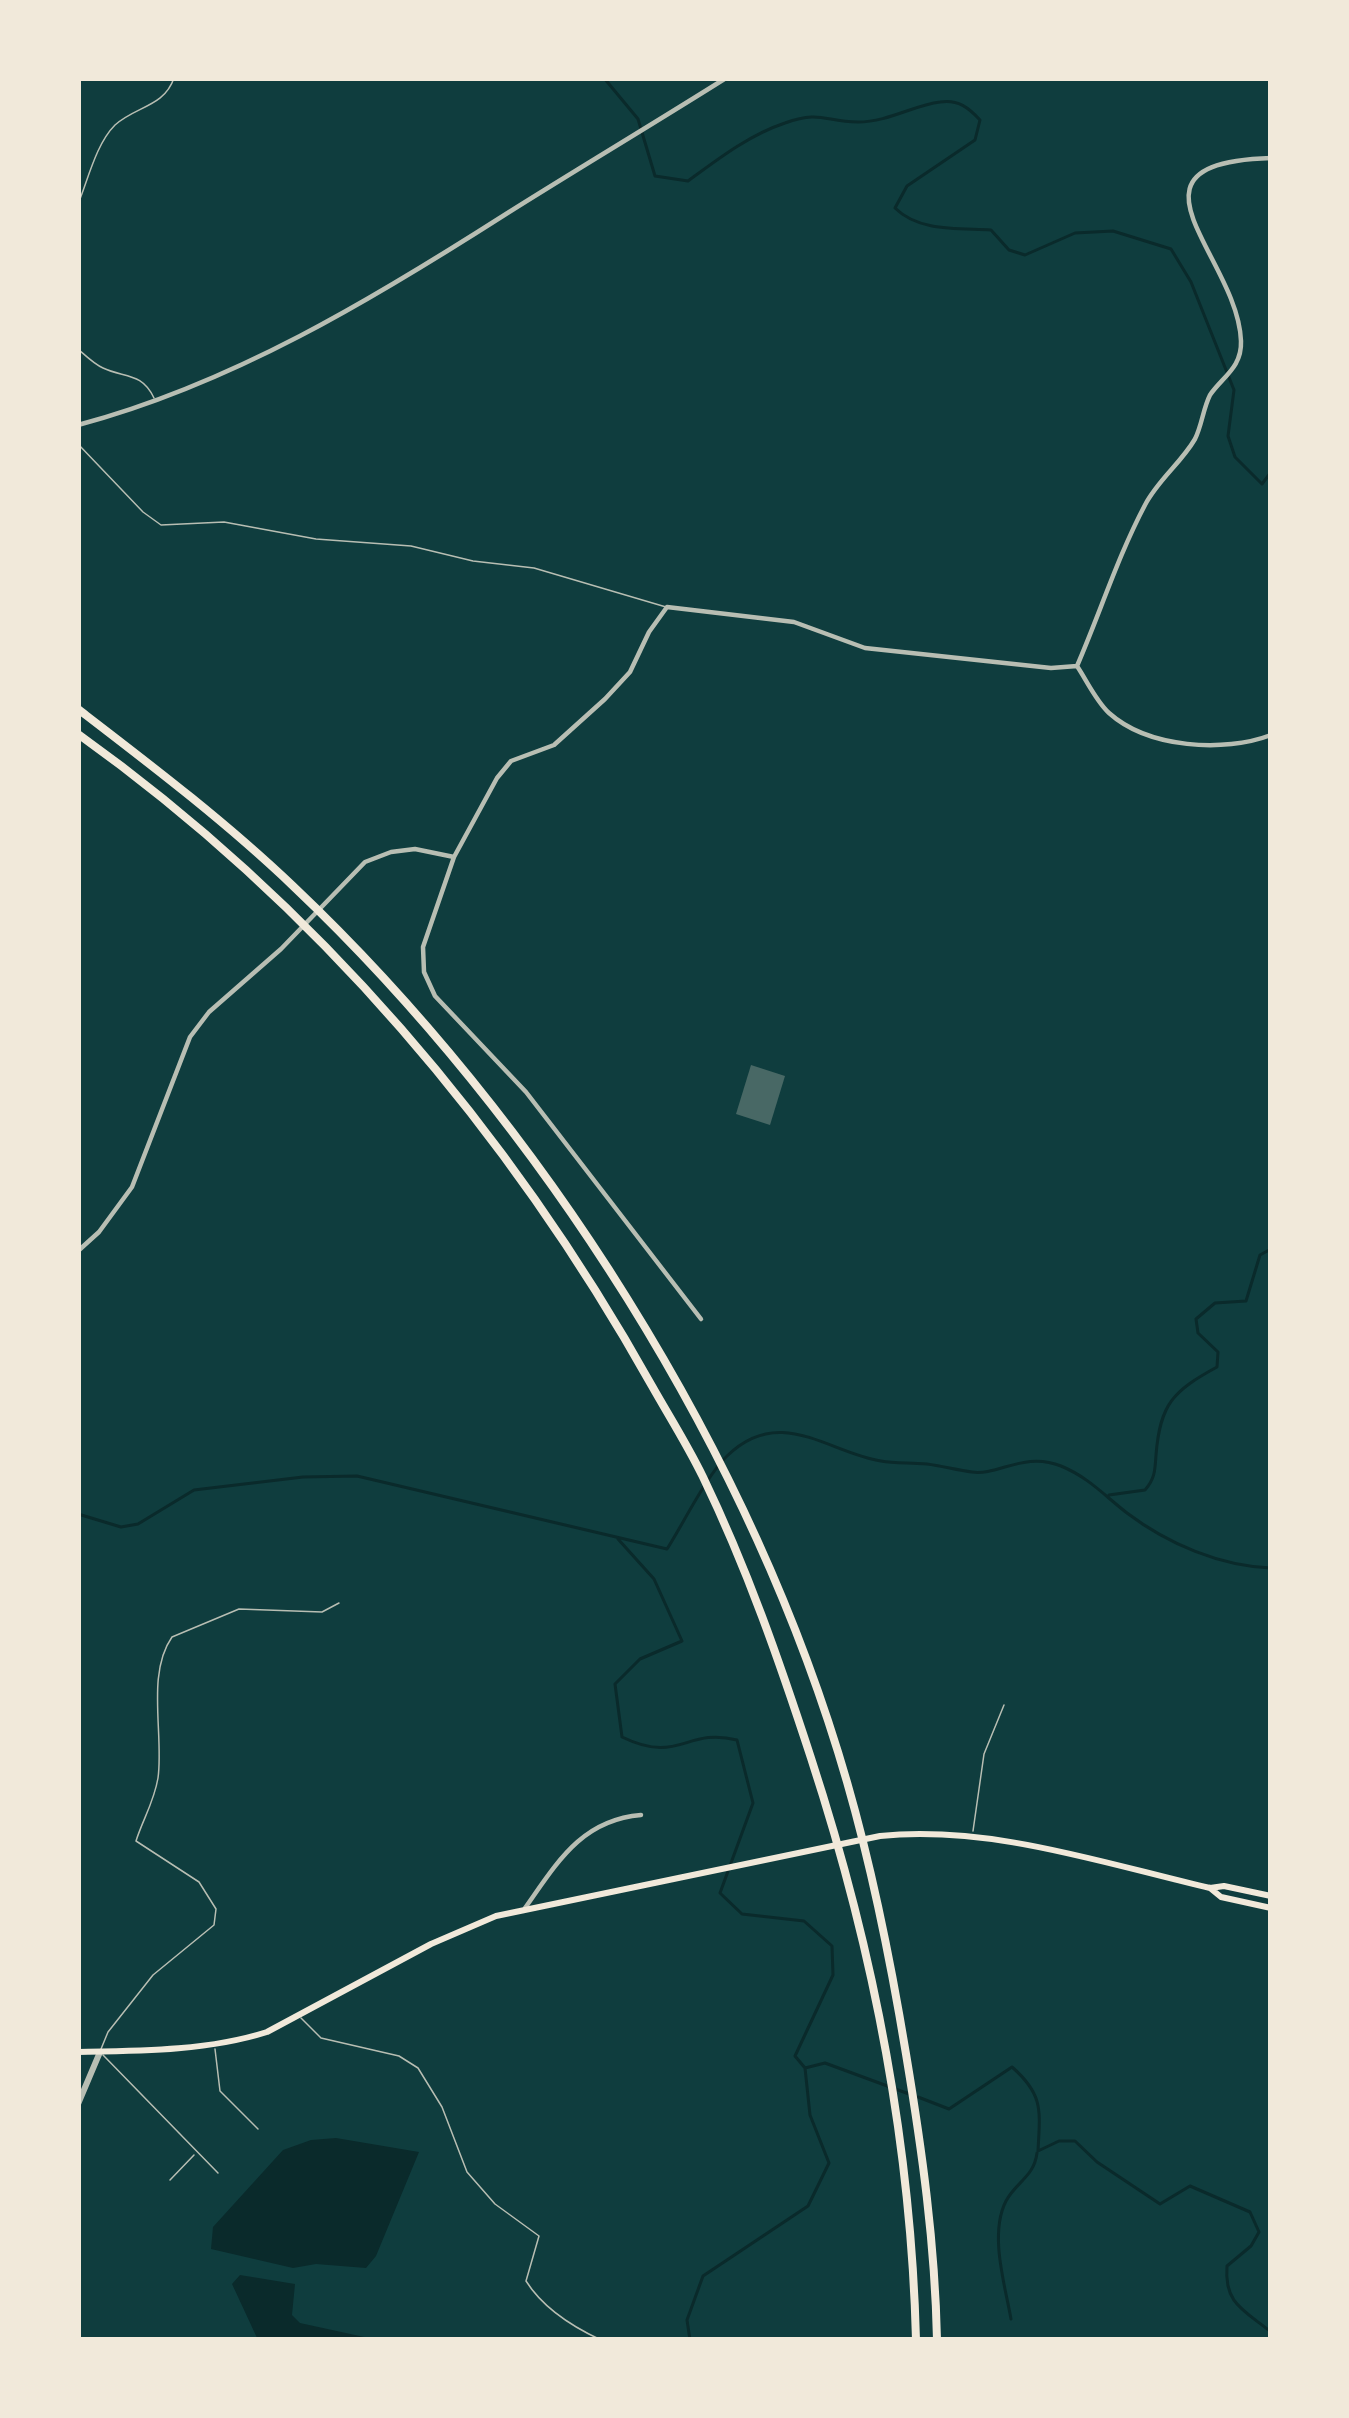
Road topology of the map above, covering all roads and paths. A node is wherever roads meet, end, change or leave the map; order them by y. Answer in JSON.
{"nodes":[{"id":1,"x":174,"y":78,"type":"edge"},
{"id":2,"x":726,"y":78,"type":"edge"},
{"id":3,"x":1271,"y":158,"type":"edge"},
{"id":4,"x":78,"y":205,"type":"edge"},
{"id":5,"x":78,"y":349,"type":"edge"},
{"id":6,"x":155,"y":402,"type":"junction"},
{"id":7,"x":78,"y":424,"type":"edge"},
{"id":8,"x":78,"y":444,"type":"edge"},
{"id":9,"x":667,"y":607,"type":"junction"},
{"id":10,"x":1077,"y":666,"type":"junction"},
{"id":11,"x":78,"y":709,"type":"edge"},
{"id":12,"x":78,"y":734,"type":"edge"},
{"id":13,"x":1271,"y":735,"type":"edge"},
{"id":14,"x":454,"y":857,"type":"junction"},
{"id":15,"x":78,"y":1252,"type":"edge"},
{"id":16,"x":701,"y":1319,"type":"dead end"},
{"id":17,"x":339,"y":1603,"type":"dead end"},
{"id":18,"x":1004,"y":1705,"type":"dead end"},
{"id":19,"x":641,"y":1815,"type":"dead end"},
{"id":20,"x":972,"y":1835,"type":"junction"},
{"id":21,"x":1210,"y":1888,"type":"junction"},
{"id":22,"x":1271,"y":1896,"type":"edge"},
{"id":23,"x":1271,"y":1908,"type":"edge"},
{"id":24,"x":525,"y":1909,"type":"junction"},
{"id":25,"x":298,"y":2016,"type":"junction"},
{"id":26,"x":214,"y":2045,"type":"junction"},
{"id":27,"x":78,"y":2052,"type":"edge"},
{"id":28,"x":100,"y":2052,"type":"junction"},
{"id":29,"x":78,"y":2104,"type":"edge"},
{"id":30,"x":259,"y":2129,"type":"dead end"},
{"id":31,"x":196,"y":2152,"type":"junction"},
{"id":32,"x":218,"y":2173,"type":"dead end"},
{"id":33,"x":170,"y":2180,"type":"dead end"},
{"id":34,"x":601,"y":2340,"type":"edge"},
{"id":35,"x":916,"y":2340,"type":"edge"},
{"id":36,"x":937,"y":2340,"type":"edge"}],
"edges":[{"from":1,"to":4,"type":"lane"},
{"from":2,"to":6,"type":"street"},
{"from":3,"to":10,"type":"street"},
{"from":5,"to":6,"type":"lane"},
{"from":6,"to":7,"type":"street"},
{"from":8,"to":9,"type":"lane"},
{"from":9,"to":10,"type":"street"},
{"from":9,"to":14,"type":"street"},
{"from":10,"to":13,"type":"street"},
{"from":11,"to":36,"type":"highway"},
{"from":12,"to":35,"type":"highway"},
{"from":14,"to":15,"type":"street"},
{"from":14,"to":16,"type":"street"},
{"from":17,"to":28,"type":"lane"},
{"from":18,"to":20,"type":"lane"},
{"from":19,"to":24,"type":"street"},
{"from":20,"to":21,"type":"main road"},
{"from":20,"to":24,"type":"main road"},
{"from":21,"to":22,"type":"main road"},
{"from":21,"to":23,"type":"main road"},
{"from":24,"to":25,"type":"main road"},
{"from":25,"to":26,"type":"main road"},
{"from":25,"to":34,"type":"lane"},
{"from":26,"to":28,"type":"main road"},
{"from":26,"to":30,"type":"lane"},
{"from":27,"to":28,"type":"main road"},
{"from":28,"to":29,"type":"street"},
{"from":28,"to":31,"type":"lane"},
{"from":31,"to":32,"type":"lane"},
{"from":31,"to":33,"type":"lane"}]}
